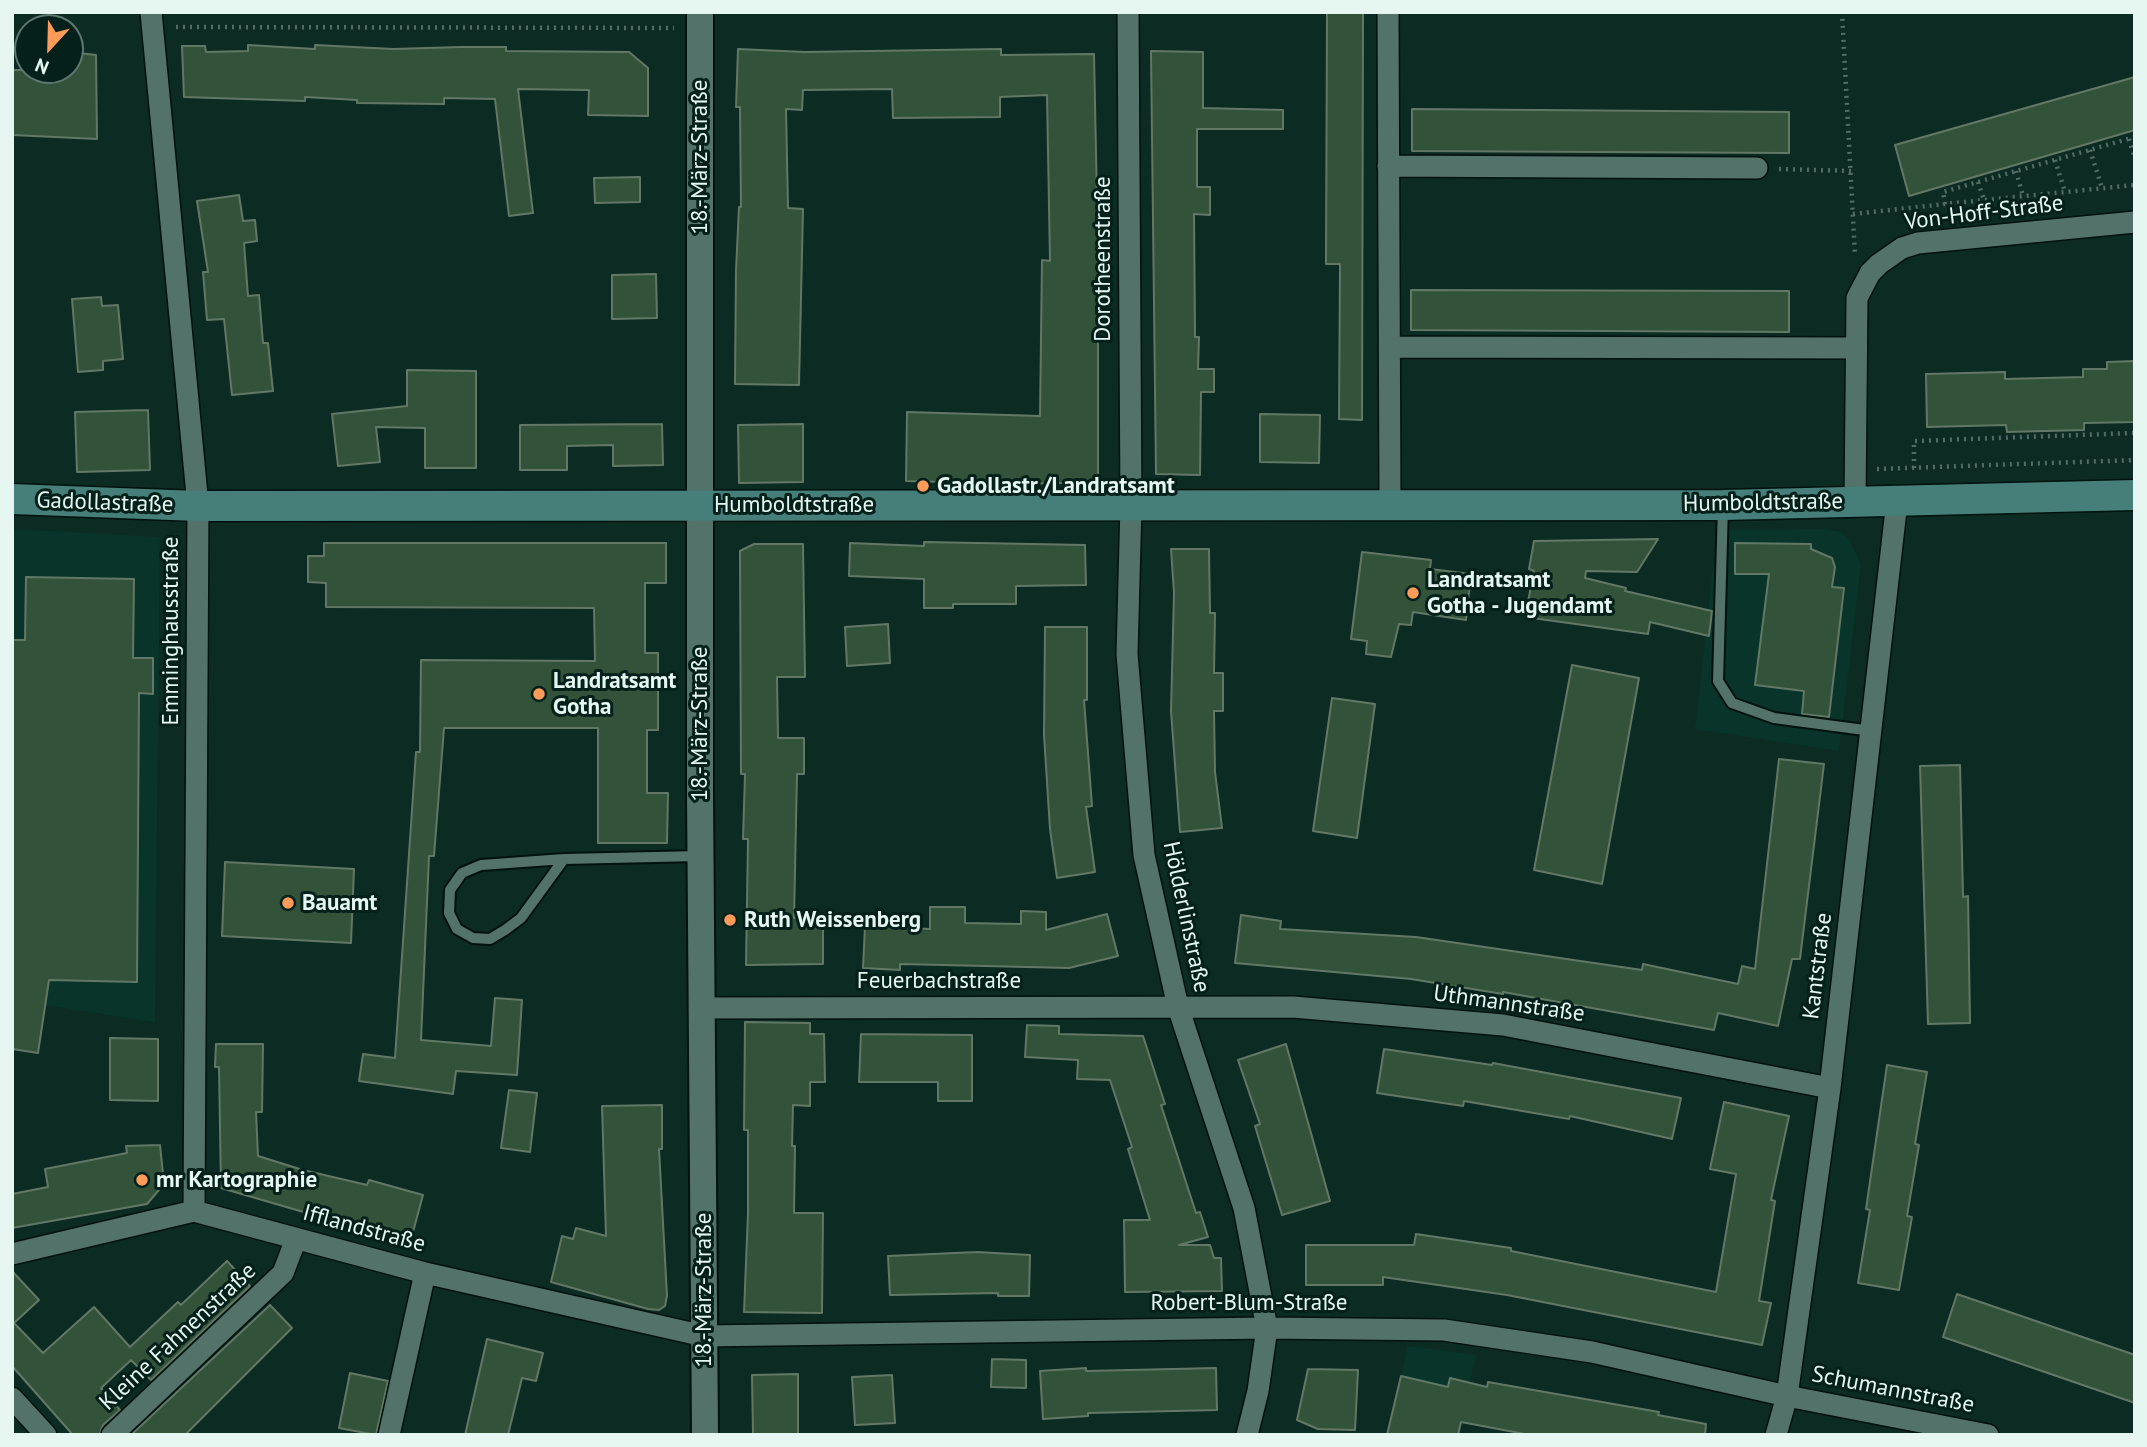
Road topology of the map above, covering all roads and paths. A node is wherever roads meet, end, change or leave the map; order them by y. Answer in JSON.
{"nodes":[{"id":1,"x":1128,"y":12,"type":"edge"},
{"id":2,"x":1388,"y":12,"type":"edge"},
{"id":3,"x":1842,"y":12,"type":"edge"},
{"id":4,"x":152,"y":19,"type":"edge"},
{"id":5,"x":700,"y":20,"type":"edge"},
{"id":6,"x":2132,"y":138,"type":"edge"},
{"id":7,"x":2090,"y":150,"type":"junction"},
{"id":8,"x":2135,"y":159,"type":"edge"},
{"id":9,"x":2055,"y":160,"type":"junction"},
{"id":10,"x":1388,"y":166,"type":"junction"},
{"id":11,"x":1757,"y":168,"type":"joint"},
{"id":12,"x":1851,"y":171,"type":"junction"},
{"id":13,"x":2016,"y":171,"type":"junction"},
{"id":14,"x":1978,"y":182,"type":"junction"},
{"id":15,"x":2135,"y":186,"type":"edge"},
{"id":16,"x":2102,"y":188,"type":"junction"},
{"id":17,"x":2065,"y":192,"type":"junction"},
{"id":18,"x":2023,"y":196,"type":"junction"},
{"id":19,"x":1984,"y":200,"type":"junction"},
{"id":20,"x":1945,"y":204,"type":"junction"},
{"id":21,"x":1853,"y":214,"type":"junction"},
{"id":22,"x":2135,"y":222,"type":"edge"},
{"id":23,"x":1857,"y":299,"type":"junction"},
{"id":24,"x":1390,"y":347,"type":"junction"},
{"id":25,"x":1855,"y":348,"type":"junction"},
{"id":26,"x":2135,"y":433,"type":"edge"},
{"id":27,"x":2135,"y":460,"type":"edge"},
{"id":28,"x":1914,"y":468,"type":"junction"},
{"id":29,"x":1856,"y":470,"type":"junction"},
{"id":30,"x":2135,"y":495,"type":"edge"},
{"id":31,"x":12,"y":499,"type":"edge"},
{"id":32,"x":1855,"y":502,"type":"junction"},
{"id":33,"x":1897,"y":502,"type":"junction"},
{"id":34,"x":1391,"y":503,"type":"junction"},
{"id":35,"x":700,"y":505,"type":"junction"},
{"id":36,"x":1131,"y":505,"type":"junction"},
{"id":37,"x":1723,"y":505,"type":"junction"},
{"id":38,"x":198,"y":506,"type":"junction"},
{"id":39,"x":1872,"y":731,"type":"junction"},
{"id":40,"x":700,"y":856,"type":"junction"},
{"id":41,"x":564,"y":859,"type":"junction"},
{"id":42,"x":1178,"y":1007,"type":"junction"},
{"id":43,"x":701,"y":1008,"type":"junction"},
{"id":44,"x":1830,"y":1088,"type":"junction"},
{"id":45,"x":194,"y":1211,"type":"junction"},
{"id":46,"x":296,"y":1239,"type":"junction"},
{"id":47,"x":12,"y":1254,"type":"edge"},
{"id":48,"x":425,"y":1273,"type":"junction"},
{"id":49,"x":1267,"y":1328,"type":"junction"},
{"id":50,"x":704,"y":1336,"type":"junction"},
{"id":51,"x":1787,"y":1396,"type":"junction"},
{"id":52,"x":12,"y":1398,"type":"edge"},
{"id":53,"x":46,"y":1435,"type":"edge"},
{"id":54,"x":113,"y":1435,"type":"edge"},
{"id":55,"x":388,"y":1435,"type":"edge"},
{"id":56,"x":705,"y":1435,"type":"edge"},
{"id":57,"x":1247,"y":1435,"type":"edge"},
{"id":58,"x":1776,"y":1435,"type":"edge"},
{"id":59,"x":1988,"y":1435,"type":"edge"}],
"edges":[{"from":1,"to":36,"type":"street","name":"Dorotheenstraße"},
{"from":2,"to":10,"type":"street"},
{"from":3,"to":12,"type":"path"},
{"from":4,"to":5,"type":"path"},
{"from":4,"to":38,"type":"street","name":"Emminghausstraße"},
{"from":5,"to":35,"type":"street","name":"18.-März-Straße"},
{"from":6,"to":7,"type":"path"},
{"from":6,"to":8,"type":"path"},
{"from":7,"to":9,"type":"path"},
{"from":7,"to":16,"type":"path"},
{"from":9,"to":13,"type":"path"},
{"from":9,"to":17,"type":"path"},
{"from":10,"to":11,"type":"street"},
{"from":10,"to":24,"type":"street"},
{"from":11,"to":12,"type":"path"},
{"from":12,"to":21,"type":"path"},
{"from":13,"to":14,"type":"path"},
{"from":13,"to":18,"type":"path"},
{"from":14,"to":19,"type":"path"},
{"from":14,"to":20,"type":"path"},
{"from":15,"to":16,"type":"path"},
{"from":16,"to":17,"type":"path"},
{"from":17,"to":18,"type":"path"},
{"from":18,"to":19,"type":"path"},
{"from":19,"to":20,"type":"path"},
{"from":20,"to":21,"type":"path"},
{"from":21,"to":23,"type":"path"},
{"from":22,"to":23,"type":"street","name":"Von-Hoff-Straße"},
{"from":23,"to":25,"type":"street","name":"Von-Hoff-Straße"},
{"from":24,"to":25,"type":"street"},
{"from":24,"to":34,"type":"street"},
{"from":25,"to":29,"type":"street","name":"Von-Hoff-Straße"},
{"from":26,"to":28,"type":"path"},
{"from":27,"to":28,"type":"path"},
{"from":28,"to":29,"type":"path"},
{"from":29,"to":32,"type":"street","name":"Von-Hoff-Straße"},
{"from":30,"to":33,"type":"main road","name":"Humboldtstraße"},
{"from":31,"to":38,"type":"main road","name":"Gadollastraße"},
{"from":32,"to":33,"type":"main road","name":"Humboldtstraße"},
{"from":32,"to":37,"type":"main road","name":"Humboldtstraße"},
{"from":33,"to":39,"type":"street","name":"Kantstraße"},
{"from":34,"to":36,"type":"main road","name":"Humboldtstraße"},
{"from":34,"to":37,"type":"main road","name":"Humboldtstraße"},
{"from":35,"to":36,"type":"main road","name":"Humboldtstraße"},
{"from":35,"to":38,"type":"main road","name":"Humboldtstraße"},
{"from":35,"to":40,"type":"street","name":"18.-März-Straße"},
{"from":36,"to":42,"type":"street","name":"Hölderlinstraße"},
{"from":37,"to":39,"type":"lane"},
{"from":38,"to":45,"type":"street","name":"Emminghausstraße"},
{"from":39,"to":44,"type":"street","name":"Kantstraße"},
{"from":40,"to":41,"type":"lane"},
{"from":40,"to":43,"type":"street","name":"18.-März-Straße"},
{"from":41,"to":41,"type":"lane"},
{"from":42,"to":43,"type":"street","name":"Feuerbachstraße"},
{"from":42,"to":44,"type":"street","name":"Uthmannstraße"},
{"from":42,"to":49,"type":"street","name":"Hölderlinstraße"},
{"from":43,"to":50,"type":"street","name":"18.-März-Straße"},
{"from":44,"to":51,"type":"street","name":"Kantstraße"},
{"from":45,"to":46,"type":"street","name":"Ifflandstraße"},
{"from":45,"to":47,"type":"street","name":"Ifflandstraße"},
{"from":46,"to":48,"type":"street","name":"Ifflandstraße"},
{"from":46,"to":54,"type":"street","name":"Kleine Fahnenstraße"},
{"from":48,"to":50,"type":"street","name":"Ifflandstraße"},
{"from":48,"to":55,"type":"street"},
{"from":49,"to":50,"type":"street","name":"Robert-Blum-Straße"},
{"from":49,"to":51,"type":"street","name":"Robert-Blum-Straße"},
{"from":49,"to":57,"type":"street"},
{"from":50,"to":56,"type":"street","name":"18.-März-Straße"},
{"from":51,"to":58,"type":"street","name":"Kantstraße"},
{"from":51,"to":59,"type":"street","name":"Schumannstraße"},
{"from":52,"to":53,"type":"street"}]}
